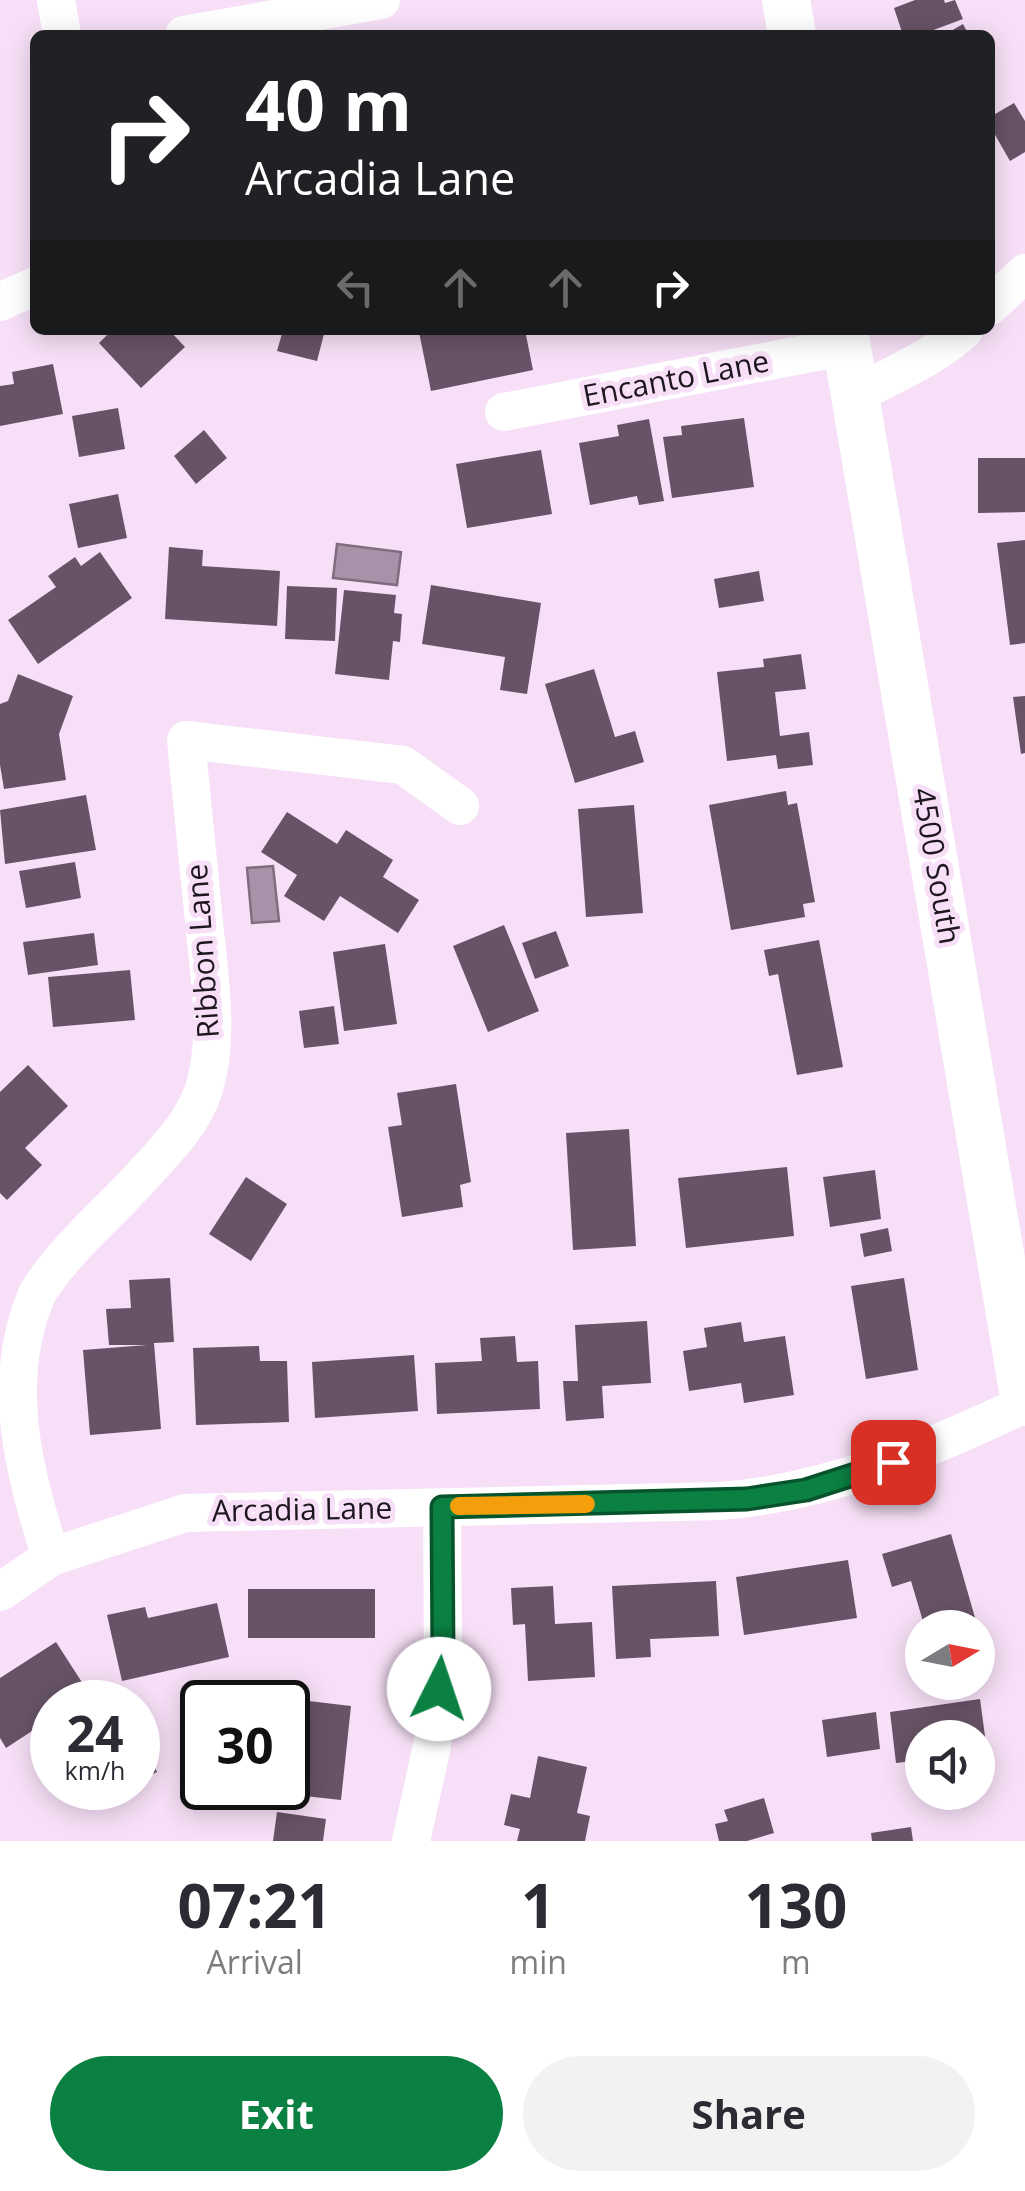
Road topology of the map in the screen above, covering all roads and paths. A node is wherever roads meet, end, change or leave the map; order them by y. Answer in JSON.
{"nodes":[{"id":1,"x":56,"y":0,"type":"edge"},
{"id":2,"x":375,"y":0,"type":"edge"},
{"id":3,"x":786,"y":0,"type":"edge"},
{"id":4,"x":61,"y":30,"type":"edge"},
{"id":5,"x":211,"y":30,"type":"edge"},
{"id":6,"x":791,"y":30,"type":"edge"},
{"id":7,"x":1025,"y":273,"type":"edge"},
{"id":8,"x":30,"y":288,"type":"edge"},
{"id":9,"x":995,"y":301,"type":"edge"},
{"id":10,"x":0,"y":302,"type":"edge"},
{"id":11,"x":957,"y":335,"type":"edge"},
{"id":12,"x":846,"y":338,"type":"edge"},
{"id":13,"x":856,"y":395,"type":"junction"},
{"id":14,"x":504,"y":412,"type":"dead end"},
{"id":15,"x":460,"y":806,"type":"dead end"},
{"id":16,"x":1020,"y":1337,"type":"edge"},
{"id":17,"x":1025,"y":1403,"type":"edge"},
{"id":18,"x":442,"y":1507,"type":"junction"},
{"id":19,"x":51,"y":1557,"type":"junction"},
{"id":20,"x":0,"y":1592,"type":"edge"},
{"id":21,"x":411,"y":1841,"type":"edge"}],
"edges":[{"from":1,"to":4,"type":"street"},
{"from":2,"to":5,"type":"street"},
{"from":3,"to":6,"type":"main road"},
{"from":7,"to":9,"type":"street"},
{"from":8,"to":10,"type":"street"},
{"from":11,"to":13,"type":"street"},
{"from":12,"to":13,"type":"main road","name":"4500 South"},
{"from":12,"to":14,"type":"street","name":"Encanto Lane"},
{"from":13,"to":16,"type":"main road","name":"4500 South"},
{"from":15,"to":19,"type":"street","name":"Ribbon Lane"},
{"from":16,"to":17,"type":"main road","name":"4500 South"},
{"from":17,"to":18,"type":"street","name":"Arcadia Lane"},
{"from":18,"to":19,"type":"street","name":"Arcadia Lane"},
{"from":18,"to":21,"type":"street"},
{"from":19,"to":20,"type":"street","name":"Arcadia Lane"}]}
